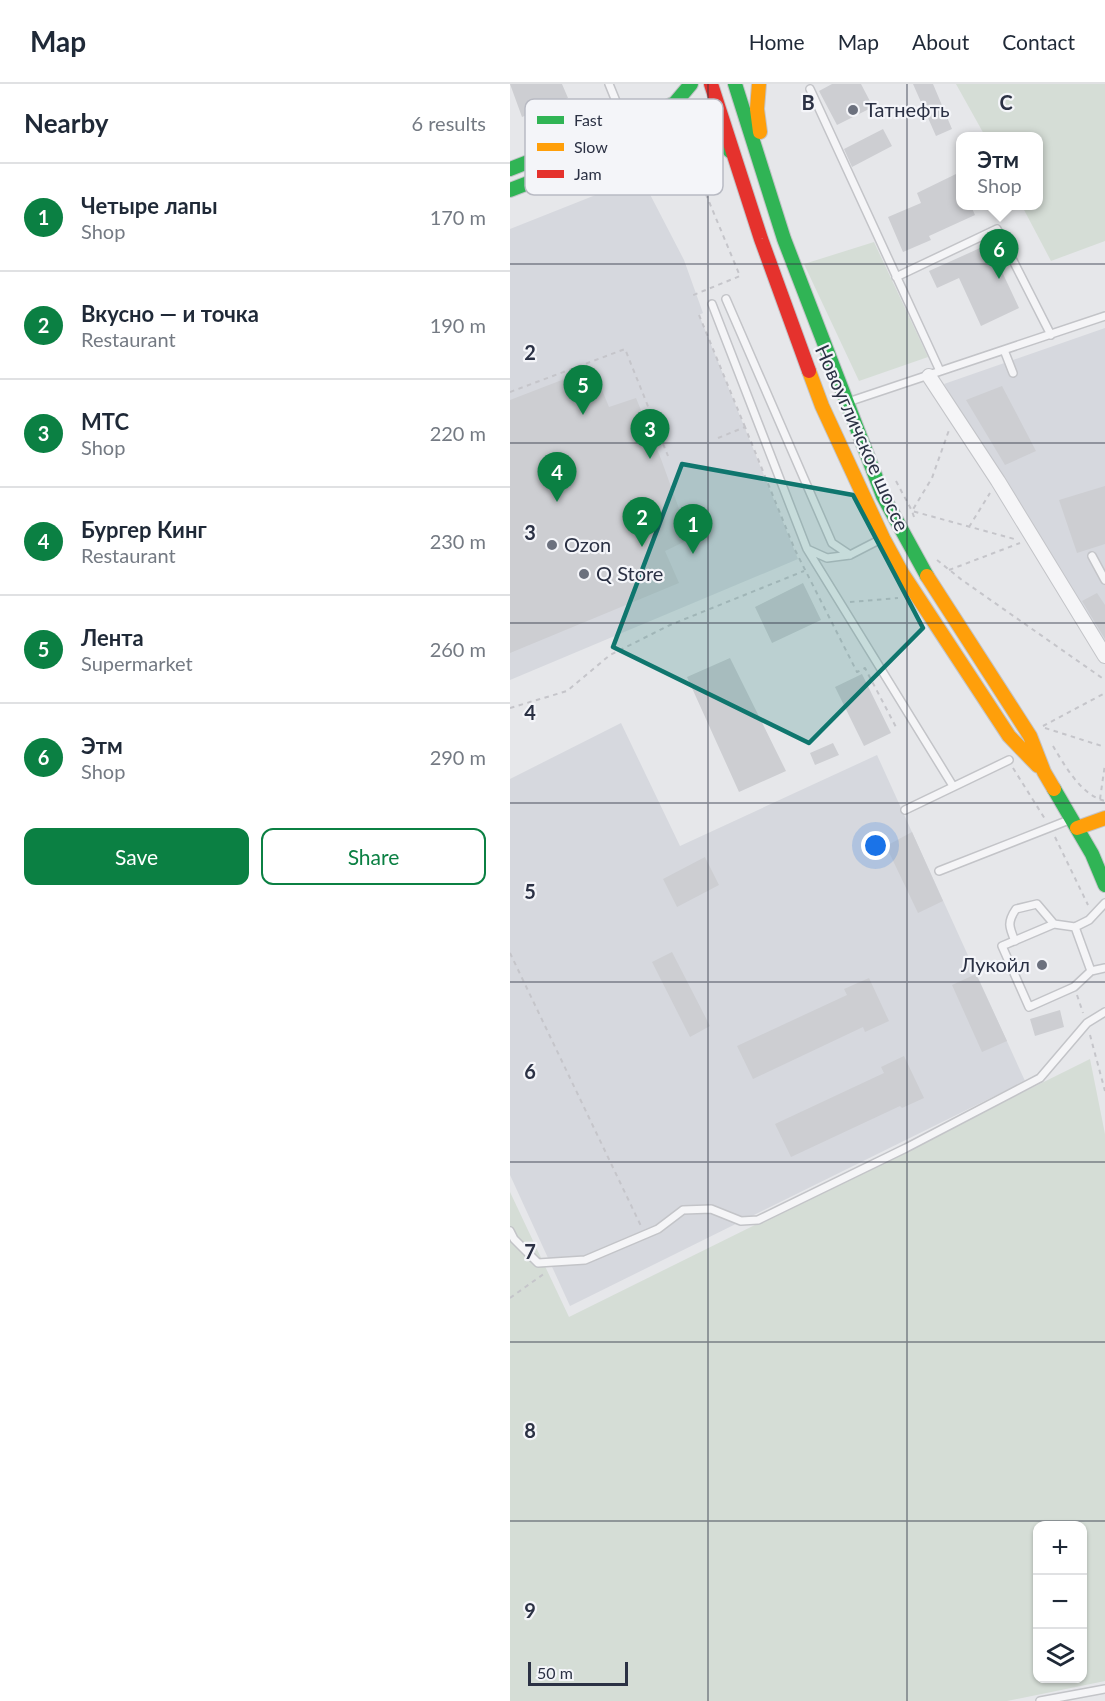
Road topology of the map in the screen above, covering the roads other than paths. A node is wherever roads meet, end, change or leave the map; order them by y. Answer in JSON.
{"nodes":[{"id":1,"x":609,"y":84,"type":"edge"},
{"id":2,"x":691,"y":84,"type":"edge"},
{"id":3,"x":711,"y":84,"type":"edge"},
{"id":4,"x":735,"y":84,"type":"edge"},
{"id":5,"x":759,"y":84,"type":"edge"},
{"id":6,"x":810,"y":89,"type":"dead end"},
{"id":7,"x":615,"y":99,"type":"edge"},
{"id":8,"x":678,"y":99,"type":"edge"},
{"id":9,"x":716,"y":99,"type":"edge"},
{"id":10,"x":723,"y":121,"type":"edge"},
{"id":11,"x":723,"y":142,"type":"edge"},
{"id":12,"x":734,"y":155,"type":"junction"},
{"id":13,"x":525,"y":163,"type":"edge"},
{"id":14,"x":510,"y":169,"type":"edge"},
{"id":15,"x":525,"y":184,"type":"edge"},
{"id":16,"x":510,"y":190,"type":"edge"},
{"id":17,"x":770,"y":194,"type":"junction"},
{"id":18,"x":896,"y":277,"type":"junction"},
{"id":19,"x":726,"y":299,"type":"dead end"},
{"id":20,"x":712,"y":304,"type":"dead end"},
{"id":21,"x":1105,"y":316,"type":"edge"},
{"id":22,"x":1051,"y":335,"type":"junction"},
{"id":23,"x":1004,"y":350,"type":"junction"},
{"id":24,"x":934,"y":373,"type":"junction"},
{"id":25,"x":1013,"y":373,"type":"dead end"},
{"id":26,"x":846,"y":403,"type":"junction"},
{"id":27,"x":883,"y":538,"type":"junction"},
{"id":28,"x":807,"y":549,"type":"junction"},
{"id":29,"x":850,"y":555,"type":"junction"},
{"id":30,"x":1092,"y":556,"type":"dead end"},
{"id":31,"x":1105,"y":580,"type":"edge"},
{"id":32,"x":1105,"y":656,"type":"edge"},
{"id":33,"x":1009,"y":760,"type":"dead end"},
{"id":34,"x":1044,"y":772,"type":"junction"},
{"id":35,"x":953,"y":786,"type":"junction"},
{"id":36,"x":905,"y":810,"type":"dead end"},
{"id":37,"x":1105,"y":818,"type":"edge"},
{"id":38,"x":1074,"y":823,"type":"junction"},
{"id":39,"x":939,"y":871,"type":"dead end"},
{"id":40,"x":1105,"y":885,"type":"edge"},
{"id":41,"x":1105,"y":903,"type":"edge"},
{"id":42,"x":1054,"y":924,"type":"junction"},
{"id":43,"x":1075,"y":927,"type":"junction"},
{"id":44,"x":1014,"y":941,"type":"junction"},
{"id":45,"x":1105,"y":968,"type":"edge"},
{"id":46,"x":1091,"y":971,"type":"junction"},
{"id":47,"x":1105,"y":1012,"type":"edge"},
{"id":48,"x":510,"y":1231,"type":"edge"},
{"id":49,"x":1105,"y":1689,"type":"edge"},
{"id":50,"x":1040,"y":1701,"type":"edge"}],
"edges":[{"from":1,"to":7,"type":"lane"},
{"from":2,"to":8,"type":"main road"},
{"from":3,"to":9,"type":"main road","name":"Новоугличское шоссе"},
{"from":4,"to":17,"type":"main road","name":"Новоугличское шоссе"},
{"from":5,"to":17,"type":"main road"},
{"from":6,"to":18,"type":"lane"},
{"from":10,"to":12,"type":"main road","name":"Новоугличское шоссе"},
{"from":11,"to":12,"type":"main road"},
{"from":12,"to":27,"type":"main road","name":"Новоугличское шоссе"},
{"from":13,"to":14,"type":"main road"},
{"from":15,"to":16,"type":"main road"},
{"from":17,"to":26,"type":"main road","name":"Новоугличское шоссе"},
{"from":18,"to":22,"type":"lane"},
{"from":18,"to":24,"type":"lane"},
{"from":19,"to":29,"type":"lane"},
{"from":20,"to":28,"type":"lane"},
{"from":21,"to":22,"type":"lane"},
{"from":22,"to":23,"type":"lane"},
{"from":23,"to":24,"type":"lane"},
{"from":23,"to":25,"type":"lane"},
{"from":24,"to":26,"type":"lane"},
{"from":24,"to":32,"type":"street"},
{"from":26,"to":34,"type":"main road","name":"Новоугличское шоссе"},
{"from":27,"to":29,"type":"lane"},
{"from":27,"to":34,"type":"main road","name":"Новоугличское шоссе"},
{"from":28,"to":29,"type":"lane"},
{"from":28,"to":35,"type":"lane"},
{"from":30,"to":31,"type":"lane"},
{"from":33,"to":35,"type":"lane"},
{"from":34,"to":38,"type":"main road","name":"Новоугличское шоссе"},
{"from":35,"to":36,"type":"lane"},
{"from":37,"to":38,"type":"main road"},
{"from":38,"to":39,"type":"lane"},
{"from":38,"to":40,"type":"main road","name":"Новоугличское шоссе"},
{"from":41,"to":43,"type":"lane"},
{"from":42,"to":43,"type":"lane"},
{"from":42,"to":44,"type":"lane"},
{"from":42,"to":44,"type":"lane"},
{"from":43,"to":46,"type":"lane"},
{"from":44,"to":46,"type":"lane"},
{"from":45,"to":46,"type":"lane"},
{"from":47,"to":48,"type":"lane"},
{"from":49,"to":50,"type":"lane"}]}
